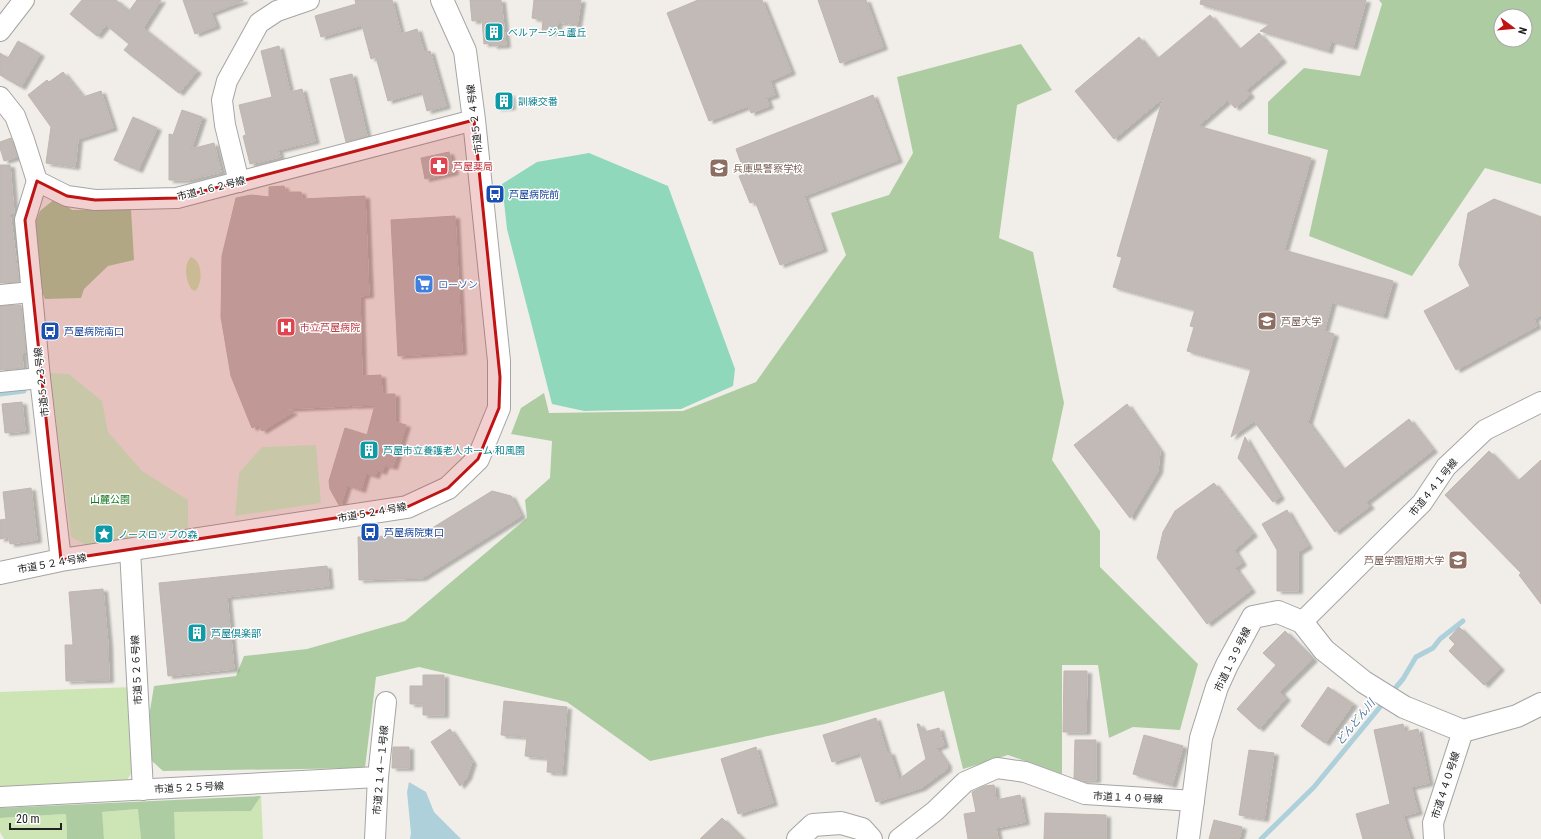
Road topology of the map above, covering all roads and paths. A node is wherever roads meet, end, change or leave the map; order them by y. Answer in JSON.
{"nodes":[{"id":1,"x":24,"y":0,"type":"edge"},
{"id":2,"x":309,"y":0,"type":"edge"},
{"id":3,"x":442,"y":0,"type":"edge"},
{"id":4,"x":0,"y":31,"type":"edge"},
{"id":5,"x":0,"y":97,"type":"edge"},
{"id":6,"x":474,"y":120,"type":"junction"},
{"id":7,"x":36,"y":181,"type":"junction"},
{"id":8,"x":240,"y":182,"type":"junction"},
{"id":9,"x":32,"y":292,"type":"junction"},
{"id":10,"x":0,"y":295,"type":"edge"},
{"id":11,"x":40,"y":378,"type":"junction"},
{"id":12,"x":0,"y":382,"type":"edge"},
{"id":13,"x":1541,"y":402,"type":"edge"},
{"id":14,"x":130,"y":550,"type":"junction"},
{"id":15,"x":61,"y":560,"type":"junction"},
{"id":16,"x":0,"y":573,"type":"edge"},
{"id":17,"x":1302,"y":622,"type":"junction"},
{"id":18,"x":386,"y":702,"type":"dead end"},
{"id":19,"x":1541,"y":704,"type":"edge"},
{"id":20,"x":1463,"y":731,"type":"junction"},
{"id":21,"x":378,"y":777,"type":"junction"},
{"id":22,"x":143,"y":790,"type":"junction"},
{"id":23,"x":0,"y":797,"type":"edge"},
{"id":24,"x":1194,"y":801,"type":"junction"},
{"id":25,"x":375,"y":839,"type":"edge"},
{"id":26,"x":798,"y":839,"type":"edge"},
{"id":27,"x":871,"y":839,"type":"edge"},
{"id":28,"x":899,"y":839,"type":"edge"},
{"id":29,"x":1188,"y":839,"type":"edge"},
{"id":30,"x":1434,"y":839,"type":"edge"}],
"edges":[{"from":1,"to":4,"type":"street"},
{"from":2,"to":8,"type":"street"},
{"from":3,"to":6,"type":"street","name":"市道５２４号線"},
{"from":5,"to":7,"type":"street"},
{"from":6,"to":8,"type":"street","name":"市道１６２号線"},
{"from":6,"to":14,"type":"street","name":"市道５２４号線"},
{"from":7,"to":8,"type":"street","name":"市道１６２号線"},
{"from":7,"to":9,"type":"street","name":"市道５２３号線"},
{"from":9,"to":10,"type":"street"},
{"from":9,"to":11,"type":"street","name":"市道５２３号線"},
{"from":11,"to":12,"type":"street"},
{"from":11,"to":15,"type":"street","name":"市道５２３号線"},
{"from":13,"to":17,"type":"street","name":"市道４４１号線"},
{"from":14,"to":15,"type":"street","name":"市道５２４号線"},
{"from":14,"to":22,"type":"street","name":"市道５２６号線"},
{"from":15,"to":16,"type":"street","name":"市道５２４号線"},
{"from":17,"to":20,"type":"street","name":"市道１３９号線"},
{"from":17,"to":24,"type":"street","name":"市道１３９号線"},
{"from":18,"to":21,"type":"street","name":"市道２１４－１号線"},
{"from":19,"to":20,"type":"street"},
{"from":20,"to":30,"type":"street","name":"市道４４０号線"},
{"from":21,"to":22,"type":"street","name":"市道５２５号線"},
{"from":21,"to":25,"type":"street","name":"市道２１４－１号線"},
{"from":22,"to":23,"type":"street","name":"市道５２５号線"},
{"from":24,"to":28,"type":"street","name":"市道１４０号線"},
{"from":24,"to":29,"type":"street","name":"市道１３９号線"},
{"from":26,"to":27,"type":"street"}]}
